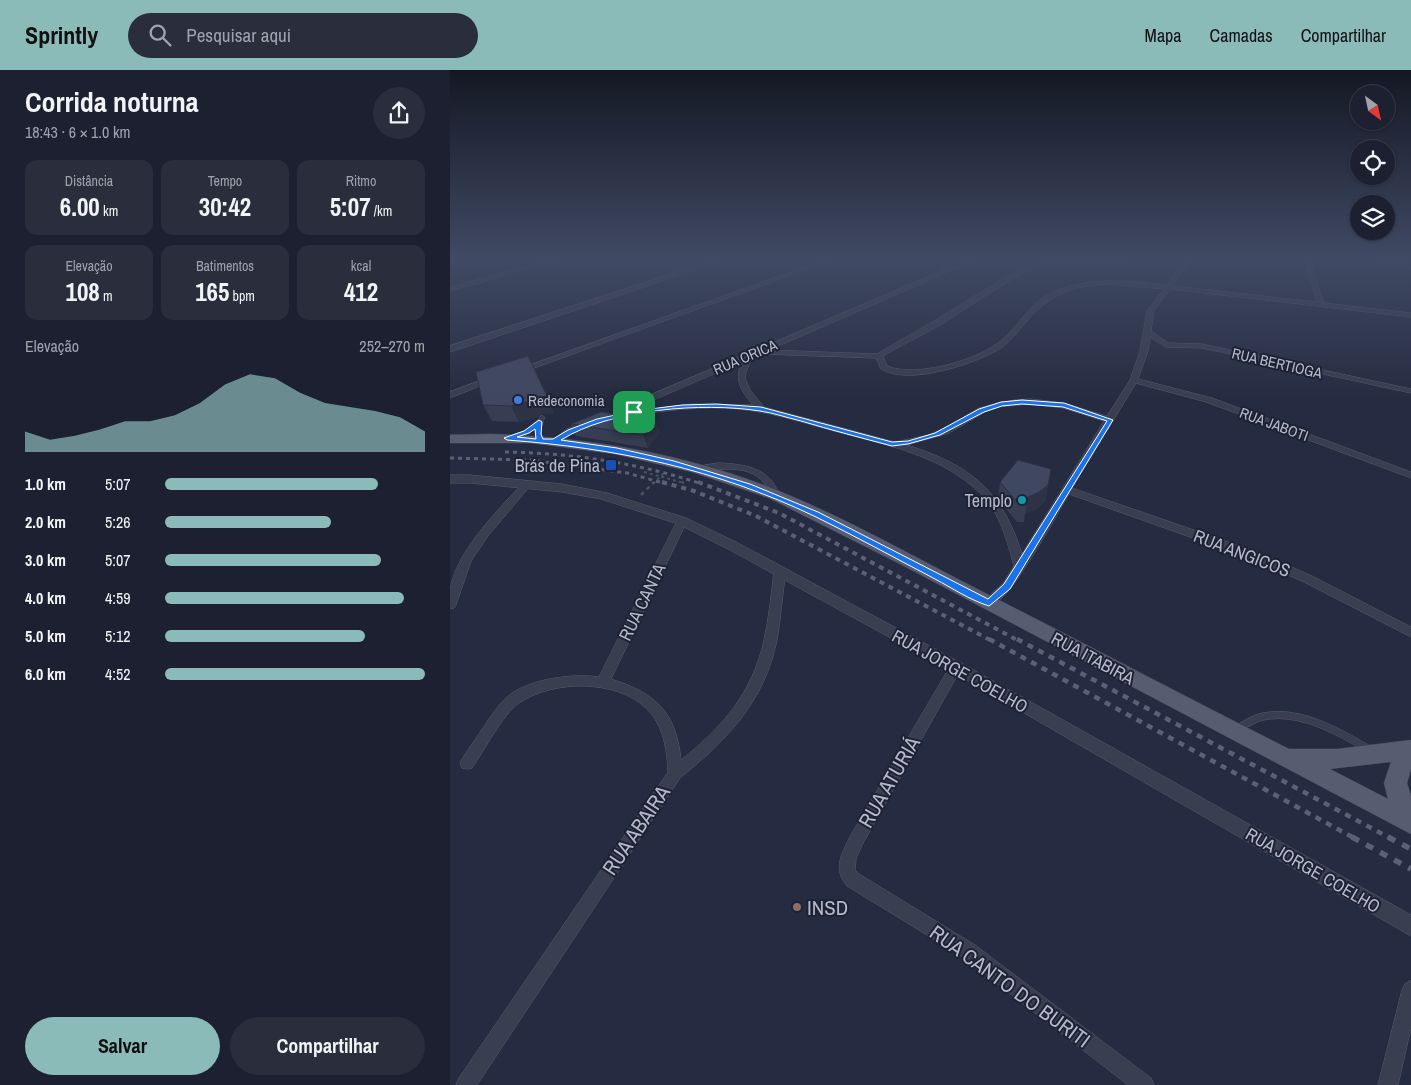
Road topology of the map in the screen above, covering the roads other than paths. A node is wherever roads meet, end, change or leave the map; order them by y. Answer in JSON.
{"nodes":[{"id":1,"x":580,"y":306,"type":"edge"},
{"id":2,"x":699,"y":306,"type":"edge"},
{"id":3,"x":864,"y":306,"type":"edge"},
{"id":4,"x":963,"y":306,"type":"edge"},
{"id":5,"x":1038,"y":306,"type":"edge"},
{"id":6,"x":1154,"y":306,"type":"edge"},
{"id":7,"x":1334,"y":306,"type":"edge"},
{"id":8,"x":1411,"y":315,"type":"edge"},
{"id":9,"x":1147,"y":331,"type":"junction"},
{"id":10,"x":450,"y":349,"type":"edge"},
{"id":11,"x":753,"y":354,"type":"junction"},
{"id":12,"x":879,"y":356,"type":"junction"},
{"id":13,"x":515,"y":371,"type":"edge"},
{"id":14,"x":497,"y":378,"type":"edge"},
{"id":15,"x":1134,"y":380,"type":"junction"},
{"id":16,"x":1411,"y":392,"type":"edge"},
{"id":17,"x":450,"y":395,"type":"edge"},
{"id":18,"x":761,"y":409,"type":"junction"},
{"id":19,"x":1110,"y":420,"type":"junction"},
{"id":20,"x":599,"y":421,"type":"junction"},
{"id":21,"x":507,"y":438,"type":"junction"},
{"id":22,"x":450,"y":439,"type":"edge"},
{"id":23,"x":547,"y":441,"type":"junction"},
{"id":24,"x":892,"y":444,"type":"junction"},
{"id":25,"x":1411,"y":474,"type":"edge"},
{"id":26,"x":450,"y":479,"type":"edge"},
{"id":27,"x":486,"y":480,"type":"junction"},
{"id":28,"x":527,"y":484,"type":"junction"},
{"id":29,"x":450,"y":486,"type":"edge"},
{"id":30,"x":1067,"y":490,"type":"junction"},
{"id":31,"x":682,"y":521,"type":"junction"},
{"id":32,"x":1020,"y":566,"type":"junction"},
{"id":33,"x":780,"y":572,"type":"junction"},
{"id":34,"x":989,"y":603,"type":"junction"},
{"id":35,"x":450,"y":605,"type":"edge"},
{"id":36,"x":1411,"y":632,"type":"edge"},
{"id":37,"x":956,"y":667,"type":"junction"},
{"id":38,"x":603,"y":682,"type":"junction"},
{"id":39,"x":1234,"y":731,"type":"junction"},
{"id":40,"x":1411,"y":751,"type":"edge"},
{"id":41,"x":1376,"y":754,"type":"junction"},
{"id":42,"x":1280,"y":756,"type":"junction"},
{"id":43,"x":467,"y":763,"type":"dead end"},
{"id":44,"x":675,"y":773,"type":"junction"},
{"id":45,"x":1411,"y":814,"type":"edge"},
{"id":46,"x":1411,"y":823,"type":"edge"},
{"id":47,"x":871,"y":892,"type":"joint"},
{"id":48,"x":1411,"y":926,"type":"edge"},
{"id":49,"x":1411,"y":990,"type":"edge"},
{"id":50,"x":466,"y":1085,"type":"edge"},
{"id":51,"x":1144,"y":1085,"type":"edge"},
{"id":52,"x":1388,"y":1085,"type":"edge"}],
"edges":[{"from":1,"to":10,"type":"street"},
{"from":2,"to":13,"type":"street"},
{"from":3,"to":11,"type":"street","name":"RUA ORICA"},
{"from":4,"to":12,"type":"street"},
{"from":5,"to":12,"type":"street"},
{"from":6,"to":9,"type":"street"},
{"from":7,"to":8,"type":"street"},
{"from":9,"to":15,"type":"street"},
{"from":9,"to":16,"type":"street","name":"RUA BERTIOGA"},
{"from":11,"to":12,"type":"street"},
{"from":11,"to":18,"type":"street"},
{"from":11,"to":20,"type":"street","name":"RUA ORICA"},
{"from":14,"to":17,"type":"street"},
{"from":15,"to":19,"type":"street"},
{"from":15,"to":25,"type":"street","name":"RUA JABOTI"},
{"from":18,"to":20,"type":"street"},
{"from":18,"to":24,"type":"street"},
{"from":19,"to":24,"type":"street"},
{"from":19,"to":30,"type":"street"},
{"from":20,"to":23,"type":"street"},
{"from":21,"to":22,"type":"main road","name":"RUA ITABIRA"},
{"from":21,"to":23,"type":"main road","name":"RUA ITABIRA"},
{"from":21,"to":23,"type":"lane"},
{"from":23,"to":34,"type":"main road","name":"RUA ITABIRA"},
{"from":24,"to":32,"type":"street"},
{"from":26,"to":27,"type":"street"},
{"from":27,"to":28,"type":"street","name":"RUA JORGE COELHO"},
{"from":27,"to":29,"type":"street"},
{"from":28,"to":31,"type":"street","name":"RUA JORGE COELHO"},
{"from":28,"to":35,"type":"street"},
{"from":30,"to":32,"type":"street"},
{"from":30,"to":36,"type":"street","name":"RUA ANGICOS"},
{"from":31,"to":33,"type":"street","name":"RUA JORGE COELHO"},
{"from":31,"to":38,"type":"street","name":"RUA CANTA"},
{"from":32,"to":34,"type":"street"},
{"from":33,"to":37,"type":"street","name":"RUA JORGE COELHO"},
{"from":33,"to":44,"type":"street","name":"RUA ABAIRA"},
{"from":34,"to":39,"type":"main road","name":"RUA ITABIRA"},
{"from":37,"to":47,"type":"street","name":"RUA ATURIÁ"},
{"from":37,"to":48,"type":"street","name":"RUA JORGE COELHO"},
{"from":38,"to":43,"type":"street"},
{"from":38,"to":44,"type":"street"},
{"from":39,"to":41,"type":"lane"},
{"from":39,"to":42,"type":"main road","name":"RUA ITABIRA"},
{"from":40,"to":41,"type":"main road"},
{"from":40,"to":45,"type":"main road"},
{"from":41,"to":42,"type":"main road"},
{"from":42,"to":46,"type":"main road","name":"RUA ITABIRA"},
{"from":44,"to":50,"type":"street","name":"RUA ABAIRA"},
{"from":47,"to":51,"type":"street","name":"RUA CANTO DO BURITI"},
{"from":49,"to":52,"type":"street"}]}
